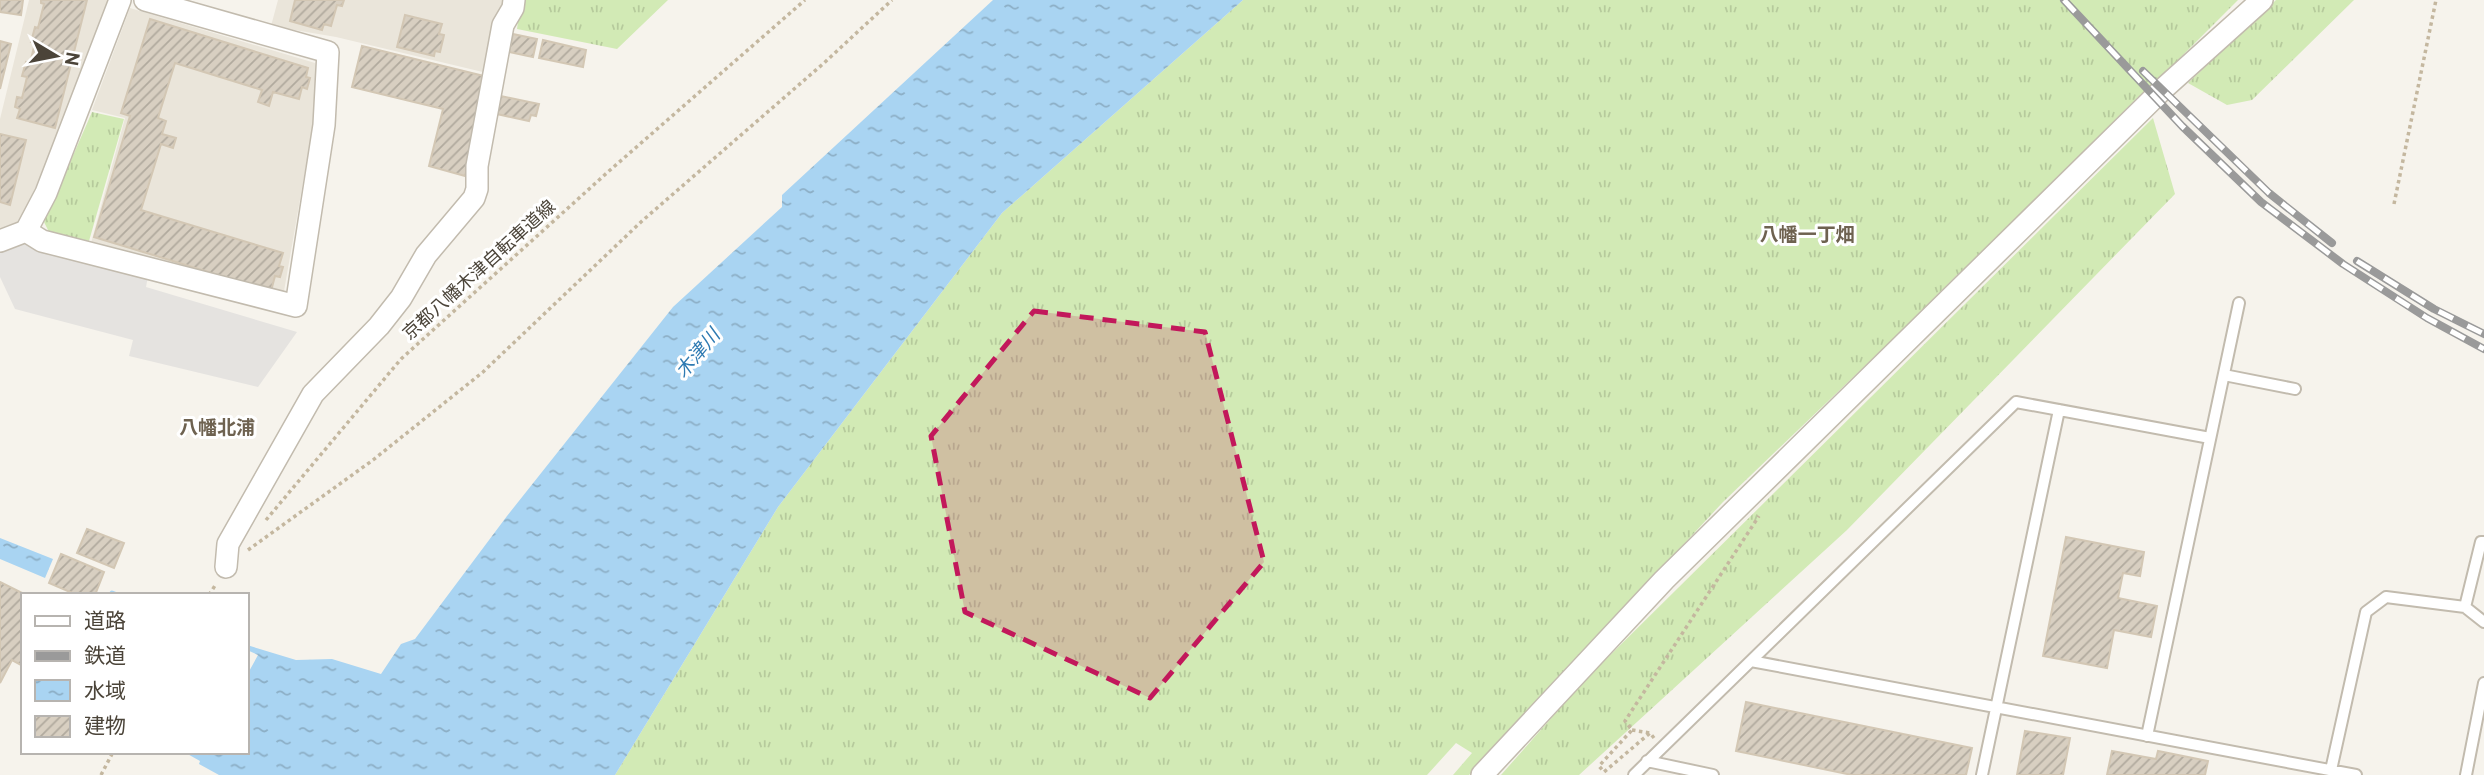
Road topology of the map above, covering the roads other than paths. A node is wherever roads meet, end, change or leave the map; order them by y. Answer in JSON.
{"nodes":[{"id":1,"x":120,"y":0,"type":"edge"},
{"id":2,"x":145,"y":0,"type":"edge"},
{"id":3,"x":514,"y":0,"type":"edge"},
{"id":4,"x":2262,"y":0,"type":"edge"},
{"id":5,"x":26,"y":231,"type":"junction"},
{"id":6,"x":0,"y":241,"type":"edge"},
{"id":7,"x":2239,"y":303,"type":"dead end"},
{"id":8,"x":2224,"y":375,"type":"junction"},
{"id":9,"x":2295,"y":390,"type":"dead end"},
{"id":10,"x":2059,"y":410,"type":"junction"},
{"id":11,"x":2210,"y":438,"type":"junction"},
{"id":12,"x":2484,"y":542,"type":"edge"},
{"id":13,"x":226,"y":567,"type":"road end"},
{"id":14,"x":2465,"y":607,"type":"junction"},
{"id":15,"x":2484,"y":622,"type":"edge"},
{"id":16,"x":1751,"y":661,"type":"junction"},
{"id":17,"x":2484,"y":682,"type":"edge"},
{"id":18,"x":1996,"y":707,"type":"junction"},
{"id":19,"x":2147,"y":736,"type":"junction"},
{"id":20,"x":1647,"y":761,"type":"junction"},
{"id":21,"x":2332,"y":770,"type":"junction"},
{"id":22,"x":1482,"y":775,"type":"edge"},
{"id":23,"x":1634,"y":775,"type":"edge"},
{"id":24,"x":1713,"y":775,"type":"edge"},
{"id":25,"x":1982,"y":775,"type":"edge"},
{"id":26,"x":2354,"y":775,"type":"edge"},
{"id":27,"x":2466,"y":775,"type":"edge"}],
"edges":[{"from":1,"to":5,"type":"street"},
{"from":2,"to":5,"type":"street"},
{"from":3,"to":13,"type":"street"},
{"from":4,"to":22,"type":"street"},
{"from":5,"to":6,"type":"street"},
{"from":7,"to":8,"type":"lane"},
{"from":8,"to":9,"type":"lane"},
{"from":8,"to":11,"type":"lane"},
{"from":10,"to":11,"type":"lane"},
{"from":10,"to":16,"type":"lane"},
{"from":10,"to":18,"type":"lane"},
{"from":11,"to":19,"type":"lane"},
{"from":12,"to":14,"type":"lane"},
{"from":14,"to":15,"type":"lane"},
{"from":14,"to":21,"type":"lane"},
{"from":16,"to":18,"type":"lane"},
{"from":16,"to":20,"type":"lane"},
{"from":17,"to":27,"type":"lane"},
{"from":18,"to":19,"type":"lane"},
{"from":18,"to":25,"type":"lane"},
{"from":19,"to":21,"type":"lane"},
{"from":20,"to":23,"type":"lane"},
{"from":20,"to":24,"type":"lane"},
{"from":21,"to":26,"type":"lane"}]}
